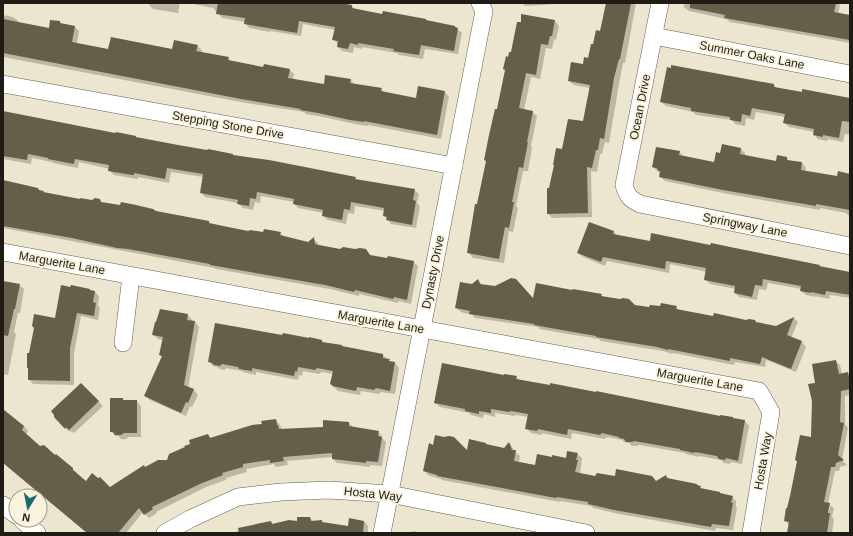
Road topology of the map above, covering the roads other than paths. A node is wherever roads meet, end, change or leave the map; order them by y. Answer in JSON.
{"nodes":[{"id":1,"x":660,"y":3,"type":"edge"},
{"id":2,"x":482,"y":7,"type":"edge"},
{"id":3,"x":654,"y":36,"type":"junction"},
{"id":4,"x":850,"y":74,"type":"edge"},
{"id":5,"x":3,"y":84,"type":"edge"},
{"id":6,"x":454,"y":166,"type":"junction"},
{"id":7,"x":640,"y":204,"type":"joint"},
{"id":8,"x":850,"y":246,"type":"edge"},
{"id":9,"x":3,"y":252,"type":"edge"},
{"id":10,"x":131,"y":276,"type":"junction"},
{"id":11,"x":422,"y":329,"type":"junction"},
{"id":12,"x":123,"y":343,"type":"dead end"},
{"id":13,"x":759,"y":391,"type":"joint"},
{"id":14,"x":390,"y":494,"type":"junction"},
{"id":15,"x":164,"y":533,"type":"edge"},
{"id":16,"x":382,"y":533,"type":"edge"},
{"id":17,"x":586,"y":533,"type":"edge"},
{"id":18,"x":751,"y":533,"type":"edge"}],
"edges":[{"from":1,"to":3,"type":"street","name":"Ocean Drive"},
{"from":2,"to":6,"type":"street","name":"Dynasty Drive"},
{"from":3,"to":4,"type":"street","name":"Summer Oaks Lane"},
{"from":3,"to":7,"type":"street","name":"Ocean Drive"},
{"from":5,"to":6,"type":"street","name":"Stepping Stone Drive"},
{"from":6,"to":11,"type":"street","name":"Dynasty Drive"},
{"from":7,"to":8,"type":"street","name":"Springway Lane"},
{"from":9,"to":10,"type":"street","name":"Marguerite Lane"},
{"from":10,"to":11,"type":"street","name":"Marguerite Lane"},
{"from":10,"to":12,"type":"street"},
{"from":11,"to":13,"type":"street","name":"Marguerite Lane"},
{"from":11,"to":14,"type":"street","name":"Dynasty Drive"},
{"from":13,"to":18,"type":"street","name":"Hosta Way"},
{"from":14,"to":15,"type":"street","name":"Hosta Way"},
{"from":14,"to":16,"type":"street","name":"Dynasty Drive"},
{"from":14,"to":17,"type":"street","name":"Hosta Way"}]}
